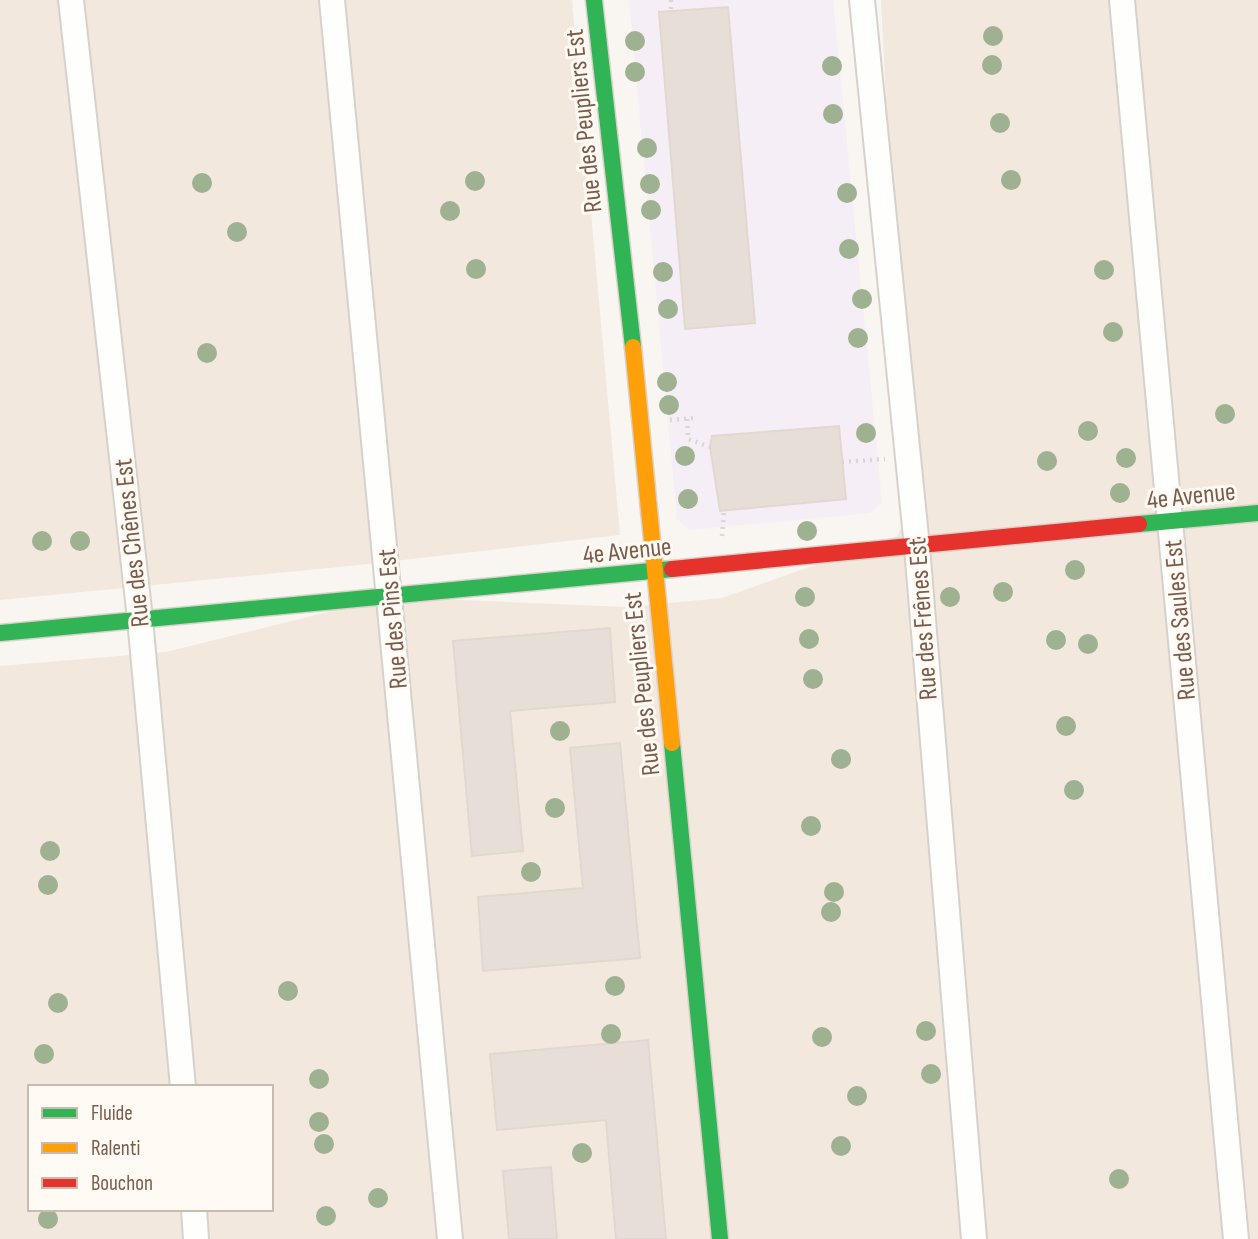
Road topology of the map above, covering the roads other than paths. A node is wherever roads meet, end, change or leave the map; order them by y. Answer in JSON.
{"nodes":[{"id":1,"x":71,"y":0,"type":"edge"},
{"id":2,"x":332,"y":0,"type":"edge"},
{"id":3,"x":594,"y":0,"type":"edge"},
{"id":4,"x":862,"y":0,"type":"edge"},
{"id":5,"x":1122,"y":0,"type":"edge"},
{"id":6,"x":1258,"y":513,"type":"edge"},
{"id":7,"x":1170,"y":521,"type":"junction"},
{"id":8,"x":917,"y":547,"type":"junction"},
{"id":9,"x":655,"y":572,"type":"junction"},
{"id":10,"x":389,"y":597,"type":"junction"},
{"id":11,"x":140,"y":620,"type":"junction"},
{"id":12,"x":0,"y":633,"type":"edge"},
{"id":13,"x":183,"y":1085,"type":"edge"},
{"id":14,"x":194,"y":1211,"type":"edge"},
{"id":15,"x":197,"y":1239,"type":"edge"},
{"id":16,"x":450,"y":1239,"type":"edge"},
{"id":17,"x":720,"y":1239,"type":"edge"},
{"id":18,"x":974,"y":1239,"type":"edge"},
{"id":19,"x":1236,"y":1239,"type":"edge"}],
"edges":[{"from":1,"to":11,"type":"street","name":"Rue des Chênes Est"},
{"from":2,"to":10,"type":"street","name":"Rue des Pins Est"},
{"from":3,"to":9,"type":"street","name":"Rue des Peupliers Est"},
{"from":4,"to":8,"type":"street","name":"Rue des Frênes Est"},
{"from":5,"to":7,"type":"street","name":"Rue des Saules Est"},
{"from":6,"to":7,"type":"street","name":"4e Avenue"},
{"from":7,"to":8,"type":"street","name":"4e Avenue"},
{"from":7,"to":19,"type":"street","name":"Rue des Saules Est"},
{"from":8,"to":9,"type":"street","name":"4e Avenue"},
{"from":8,"to":18,"type":"street","name":"Rue des Frênes Est"},
{"from":9,"to":10,"type":"street","name":"4e Avenue"},
{"from":9,"to":17,"type":"street","name":"Rue des Peupliers Est"},
{"from":10,"to":11,"type":"street","name":"4e Avenue"},
{"from":10,"to":16,"type":"street","name":"Rue des Pins Est"},
{"from":11,"to":12,"type":"street","name":"4e Avenue"},
{"from":11,"to":13,"type":"street","name":"Rue des Chênes Est"},
{"from":14,"to":15,"type":"street"}]}
